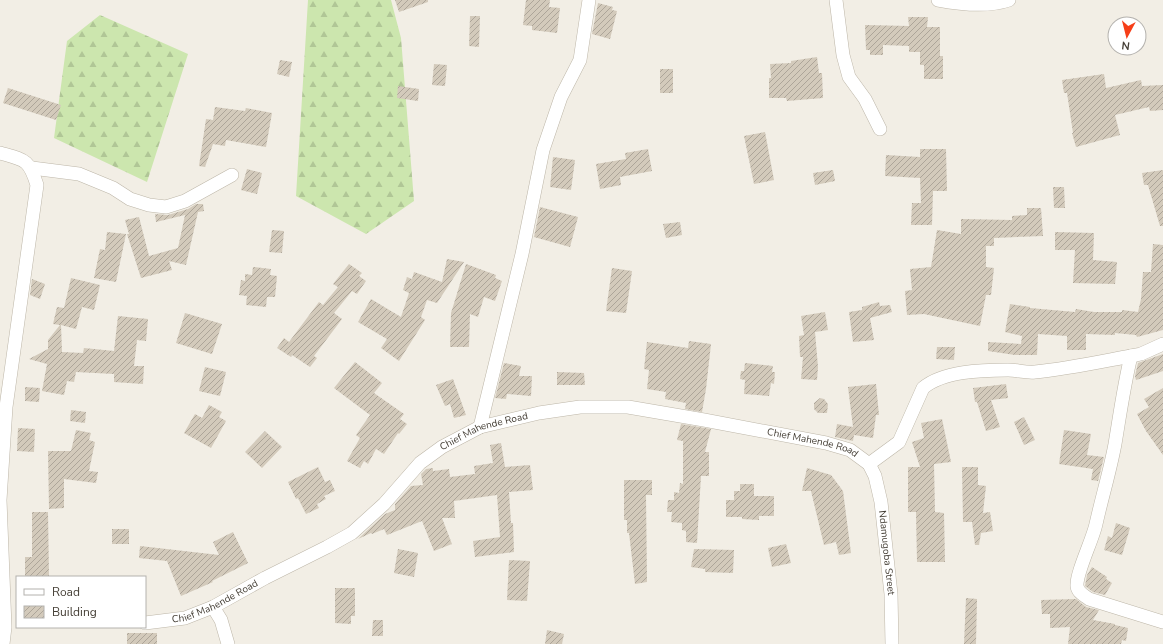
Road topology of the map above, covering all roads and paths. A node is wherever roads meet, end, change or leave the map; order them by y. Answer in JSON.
{"nodes":[{"id":1,"x":589,"y":0,"type":"edge"},
{"id":2,"x":836,"y":0,"type":"edge"},
{"id":3,"x":938,"y":0,"type":"edge"},
{"id":4,"x":1010,"y":0,"type":"edge"},
{"id":5,"x":880,"y":129,"type":"dead end"},
{"id":6,"x":0,"y":153,"type":"edge"},
{"id":7,"x":32,"y":168,"type":"junction"},
{"id":8,"x":232,"y":175,"type":"dead end"},
{"id":9,"x":1163,"y":344,"type":"edge"},
{"id":10,"x":1131,"y":356,"type":"junction"},
{"id":11,"x":480,"y":427,"type":"junction"},
{"id":12,"x":869,"y":464,"type":"junction"},
{"id":13,"x":213,"y":607,"type":"junction"},
{"id":14,"x":1163,"y":622,"type":"edge"},
{"id":15,"x":146,"y":623,"type":"edge"},
{"id":16,"x":7,"y":626,"type":"edge"},
{"id":17,"x":3,"y":644,"type":"edge"},
{"id":18,"x":228,"y":644,"type":"edge"},
{"id":19,"x":892,"y":644,"type":"edge"}],
"edges":[{"from":1,"to":11,"type":"street"},
{"from":2,"to":5,"type":"street"},
{"from":3,"to":4,"type":"street"},
{"from":6,"to":7,"type":"street"},
{"from":7,"to":8,"type":"street"},
{"from":7,"to":16,"type":"street"},
{"from":9,"to":10,"type":"street"},
{"from":10,"to":12,"type":"street"},
{"from":10,"to":14,"type":"street"},
{"from":11,"to":12,"type":"street","name":"Chief Mahende Road"},
{"from":11,"to":13,"type":"street","name":"Chief Mahende Road"},
{"from":12,"to":19,"type":"street","name":"Ndamugoba Street"},
{"from":13,"to":15,"type":"street","name":"Chief Mahende Road"},
{"from":13,"to":18,"type":"street"},
{"from":16,"to":17,"type":"street"}]}
